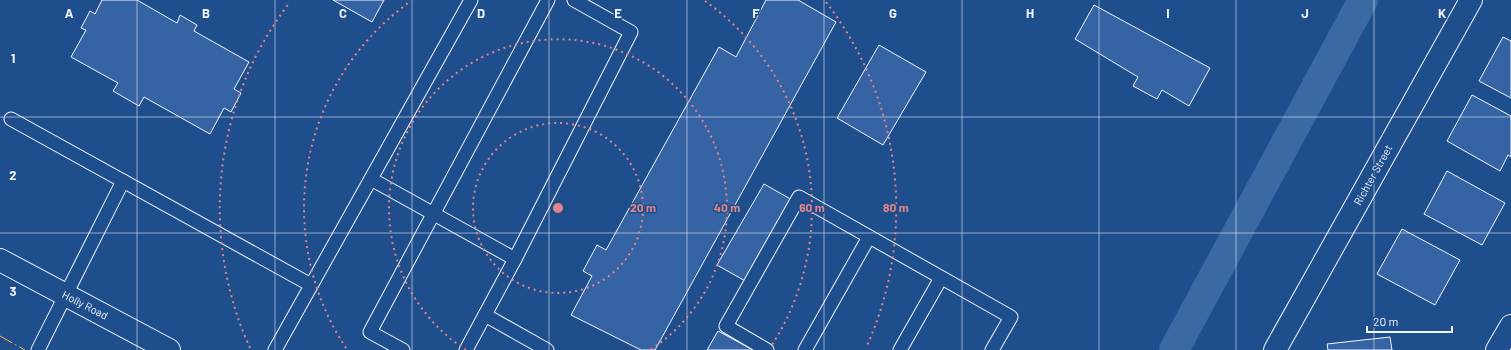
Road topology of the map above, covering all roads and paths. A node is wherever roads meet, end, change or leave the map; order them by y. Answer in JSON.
{"nodes":[{"id":1,"x":471,"y":0,"type":"edge"},
{"id":2,"x":548,"y":0,"type":"edge"},
{"id":3,"x":574,"y":0,"type":"edge"},
{"id":4,"x":1471,"y":0,"type":"edge"},
{"id":5,"x":11,"y":120,"type":"dead end"},
{"id":6,"x":370,"y":179,"type":"junction"},
{"id":7,"x":123,"y":181,"type":"junction"},
{"id":8,"x":433,"y":214,"type":"junction"},
{"id":9,"x":869,"y":237,"type":"junction"},
{"id":10,"x":0,"y":260,"type":"edge"},
{"id":11,"x":515,"y":260,"type":"junction"},
{"id":12,"x":942,"y":278,"type":"junction"},
{"id":13,"x":311,"y":285,"type":"junction"},
{"id":14,"x":66,"y":296,"type":"junction"},
{"id":15,"x":485,"y":315,"type":"junction"},
{"id":16,"x":1511,"y":326,"type":"edge"},
{"id":17,"x":38,"y":350,"type":"edge"},
{"id":18,"x":169,"y":350,"type":"edge"},
{"id":19,"x":275,"y":350,"type":"edge"},
{"id":20,"x":403,"y":350,"type":"edge"},
{"id":21,"x":466,"y":350,"type":"edge"},
{"id":22,"x":547,"y":350,"type":"edge"},
{"id":23,"x":767,"y":350,"type":"edge"},
{"id":24,"x":805,"y":350,"type":"edge"},
{"id":25,"x":900,"y":350,"type":"edge"},
{"id":26,"x":992,"y":350,"type":"edge"},
{"id":27,"x":1275,"y":350,"type":"edge"},
{"id":28,"x":1497,"y":350,"type":"edge"}],
"edges":[{"from":1,"to":6,"type":"lane"},
{"from":2,"to":8,"type":"lane"},
{"from":3,"to":11,"type":"lane"},
{"from":4,"to":27,"type":"street","name":"Richter Street"},
{"from":5,"to":7,"type":"lane"},
{"from":6,"to":8,"type":"lane"},
{"from":6,"to":13,"type":"lane"},
{"from":7,"to":13,"type":"lane"},
{"from":7,"to":14,"type":"lane"},
{"from":8,"to":11,"type":"lane"},
{"from":8,"to":20,"type":"lane"},
{"from":9,"to":12,"type":"lane"},
{"from":9,"to":23,"type":"lane"},
{"from":9,"to":24,"type":"lane"},
{"from":10,"to":14,"type":"street","name":"Holly Road"},
{"from":11,"to":15,"type":"lane"},
{"from":12,"to":25,"type":"lane"},
{"from":12,"to":26,"type":"lane"},
{"from":13,"to":19,"type":"lane"},
{"from":14,"to":17,"type":"lane"},
{"from":14,"to":18,"type":"street","name":"Holly Road"},
{"from":15,"to":21,"type":"lane"},
{"from":15,"to":22,"type":"lane"},
{"from":16,"to":28,"type":"street"}]}
